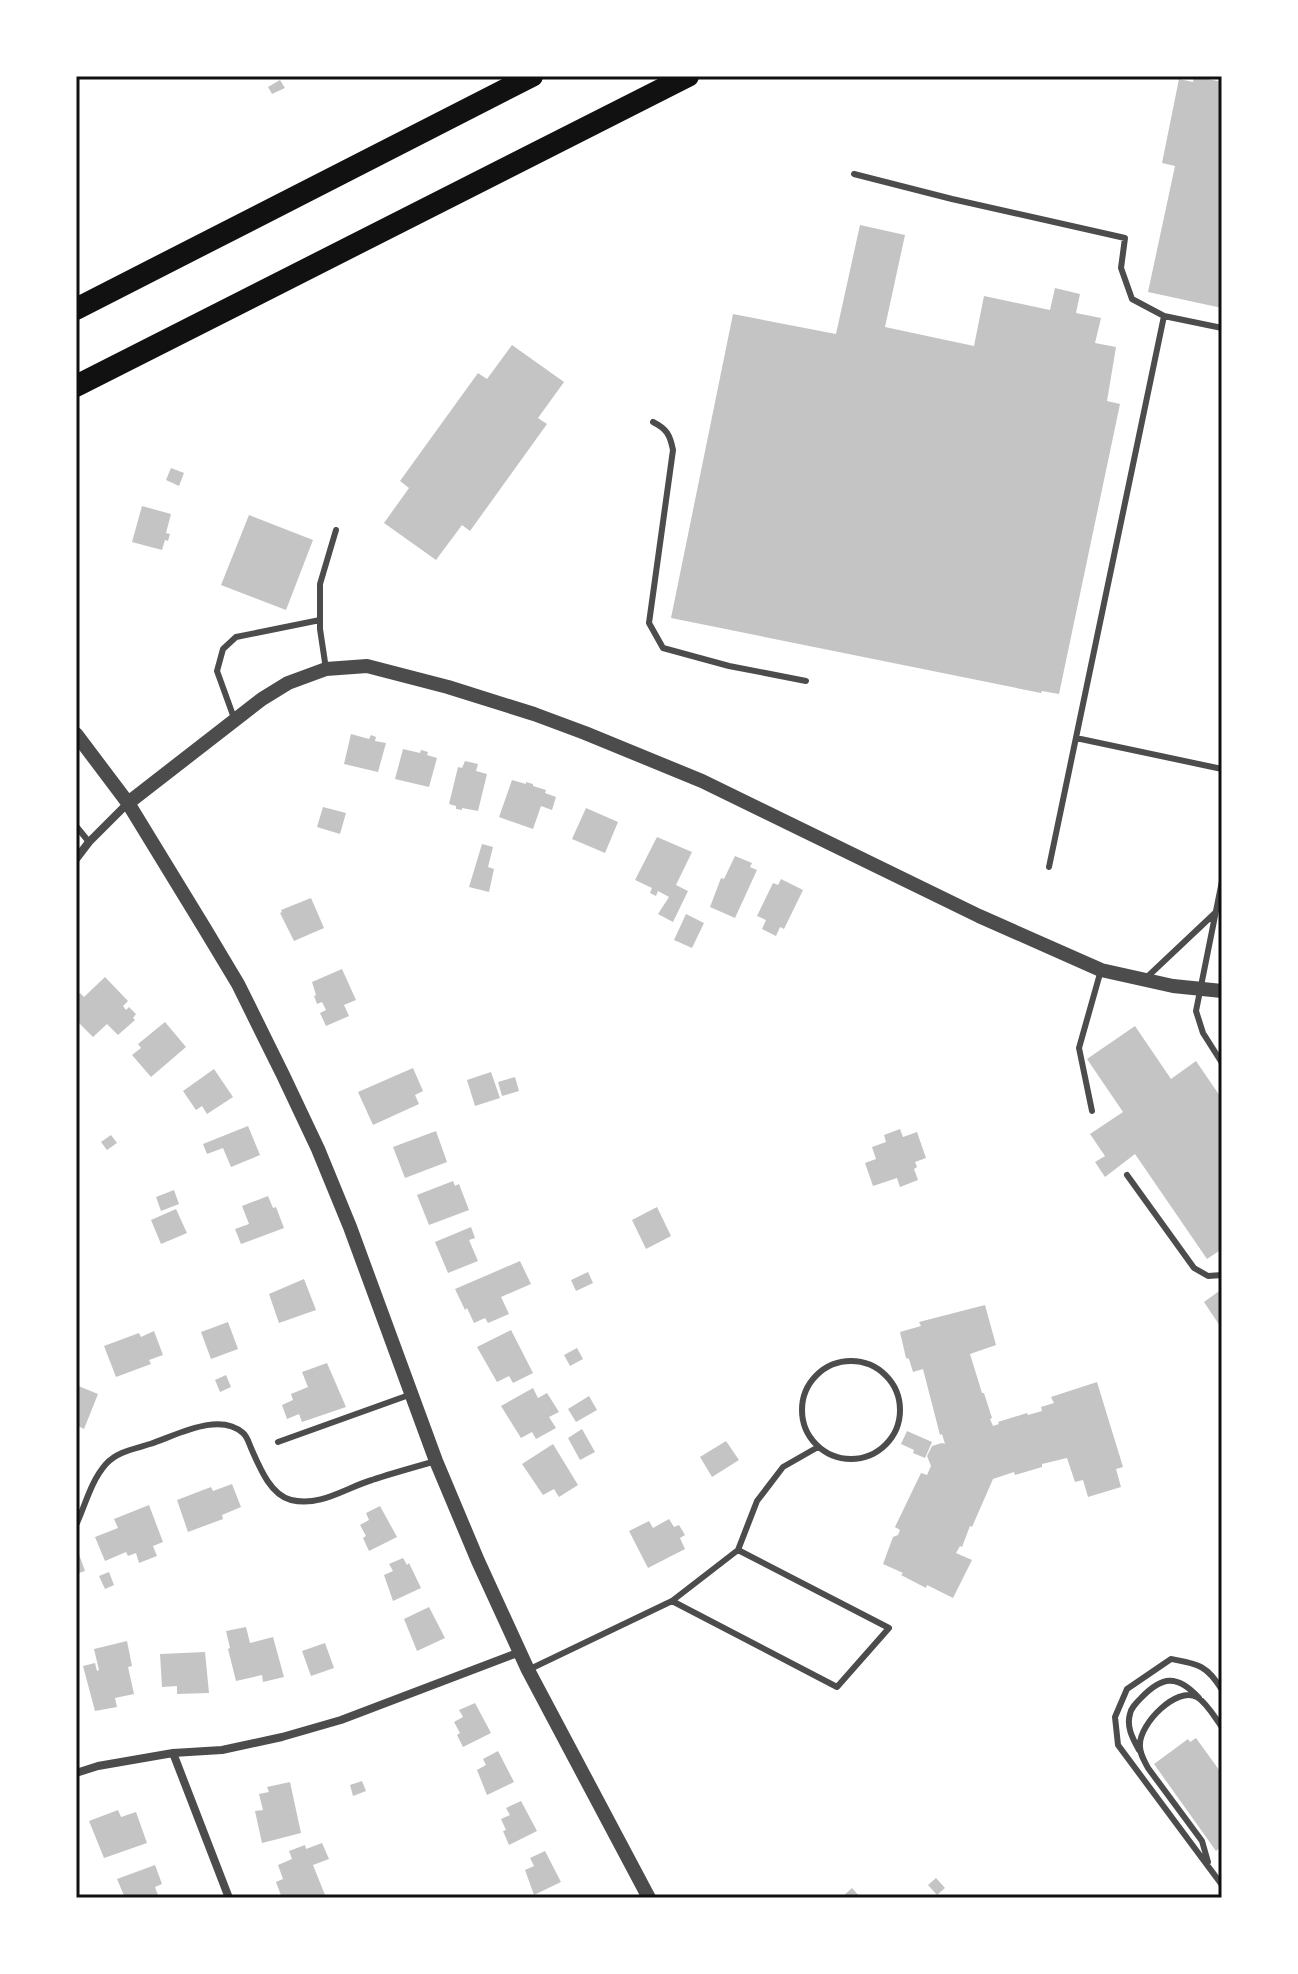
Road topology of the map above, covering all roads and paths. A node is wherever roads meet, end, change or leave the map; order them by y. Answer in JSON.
{"nodes":[{"id":1,"x":532,"y":76,"type":"edge"},
{"id":2,"x":688,"y":76,"type":"edge"},
{"id":3,"x":854,"y":174,"type":"dead end"},
{"id":4,"x":76,"y":309,"type":"edge"},
{"id":5,"x":1164,"y":316,"type":"junction"},
{"id":6,"x":1222,"y":328,"type":"edge"},
{"id":7,"x":76,"y":386,"type":"edge"},
{"id":8,"x":653,"y":422,"type":"dead end"},
{"id":9,"x":336,"y":530,"type":"dead end"},
{"id":10,"x":320,"y":620,"type":"junction"},
{"id":11,"x":326,"y":669,"type":"junction"},
{"id":12,"x":806,"y":681,"type":"dead end"},
{"id":13,"x":235,"y":720,"type":"junction"},
{"id":14,"x":76,"y":734,"type":"edge"},
{"id":15,"x":1076,"y":738,"type":"junction"},
{"id":16,"x":1222,"y":769,"type":"edge"},
{"id":17,"x":128,"y":803,"type":"junction"},
{"id":18,"x":76,"y":826,"type":"edge"},
{"id":19,"x":89,"y":842,"type":"junction"},
{"id":20,"x":76,"y":859,"type":"edge"},
{"id":21,"x":1049,"y":867,"type":"dead end"},
{"id":22,"x":1222,"y":881,"type":"edge"},
{"id":23,"x":1215,"y":913,"type":"junction"},
{"id":24,"x":1101,"y":970,"type":"junction"},
{"id":25,"x":1144,"y":980,"type":"junction"},
{"id":26,"x":1199,"y":989,"type":"junction"},
{"id":27,"x":1222,"y":991,"type":"edge"},
{"id":28,"x":1222,"y":1063,"type":"edge"},
{"id":29,"x":1092,"y":1111,"type":"dead end"},
{"id":30,"x":1127,"y":1175,"type":"dead end"},
{"id":31,"x":1222,"y":1275,"type":"edge"},
{"id":32,"x":413,"y":1394,"type":"junction"},
{"id":33,"x":278,"y":1442,"type":"dead end"},
{"id":34,"x":818,"y":1447,"type":"junction"},
{"id":35,"x":436,"y":1461,"type":"junction"},
{"id":36,"x":77,"y":1523,"type":"edge"},
{"id":37,"x":738,"y":1550,"type":"junction"},
{"id":38,"x":672,"y":1601,"type":"junction"},
{"id":39,"x":520,"y":1652,"type":"junction"},
{"id":40,"x":528,"y":1670,"type":"junction"},
{"id":41,"x":1222,"y":1690,"type":"edge"},
{"id":42,"x":1199,"y":1698,"type":"junction"},
{"id":43,"x":1222,"y":1727,"type":"edge"},
{"id":44,"x":173,"y":1753,"type":"junction"},
{"id":45,"x":1142,"y":1756,"type":"junction"},
{"id":46,"x":76,"y":1773,"type":"edge"},
{"id":47,"x":1209,"y":1868,"type":"junction"},
{"id":48,"x":1222,"y":1885,"type":"edge"},
{"id":49,"x":229,"y":1898,"type":"edge"},
{"id":50,"x":649,"y":1898,"type":"edge"}],
"edges":[{"from":1,"to":4,"type":"highway"},
{"from":2,"to":7,"type":"highway"},
{"from":3,"to":5,"type":"lane"},
{"from":5,"to":6,"type":"lane"},
{"from":5,"to":15,"type":"lane"},
{"from":8,"to":12,"type":"lane"},
{"from":9,"to":10,"type":"lane"},
{"from":10,"to":11,"type":"lane"},
{"from":10,"to":13,"type":"lane"},
{"from":11,"to":13,"type":"street"},
{"from":11,"to":24,"type":"street"},
{"from":13,"to":17,"type":"street"},
{"from":14,"to":17,"type":"street"},
{"from":15,"to":16,"type":"lane"},
{"from":15,"to":21,"type":"lane"},
{"from":17,"to":19,"type":"street"},
{"from":17,"to":32,"type":"street"},
{"from":18,"to":19,"type":"lane"},
{"from":19,"to":20,"type":"street"},
{"from":22,"to":23,"type":"lane"},
{"from":23,"to":25,"type":"lane"},
{"from":23,"to":26,"type":"lane"},
{"from":24,"to":25,"type":"street"},
{"from":24,"to":29,"type":"lane"},
{"from":25,"to":26,"type":"street"},
{"from":26,"to":27,"type":"street"},
{"from":26,"to":28,"type":"lane"},
{"from":30,"to":31,"type":"lane"},
{"from":32,"to":33,"type":"lane"},
{"from":32,"to":35,"type":"street"},
{"from":34,"to":34,"type":"lane"},
{"from":34,"to":37,"type":"lane"},
{"from":35,"to":36,"type":"lane"},
{"from":35,"to":39,"type":"street"},
{"from":37,"to":38,"type":"lane"},
{"from":37,"to":38,"type":"lane"},
{"from":38,"to":40,"type":"lane"},
{"from":39,"to":40,"type":"street"},
{"from":39,"to":44,"type":"street"},
{"from":40,"to":50,"type":"street"},
{"from":41,"to":47,"type":"lane"},
{"from":42,"to":43,"type":"lane"},
{"from":42,"to":45,"type":"lane"},
{"from":42,"to":45,"type":"lane"},
{"from":44,"to":46,"type":"street"},
{"from":44,"to":49,"type":"street"},
{"from":45,"to":47,"type":"lane"},
{"from":47,"to":48,"type":"lane"}]}
